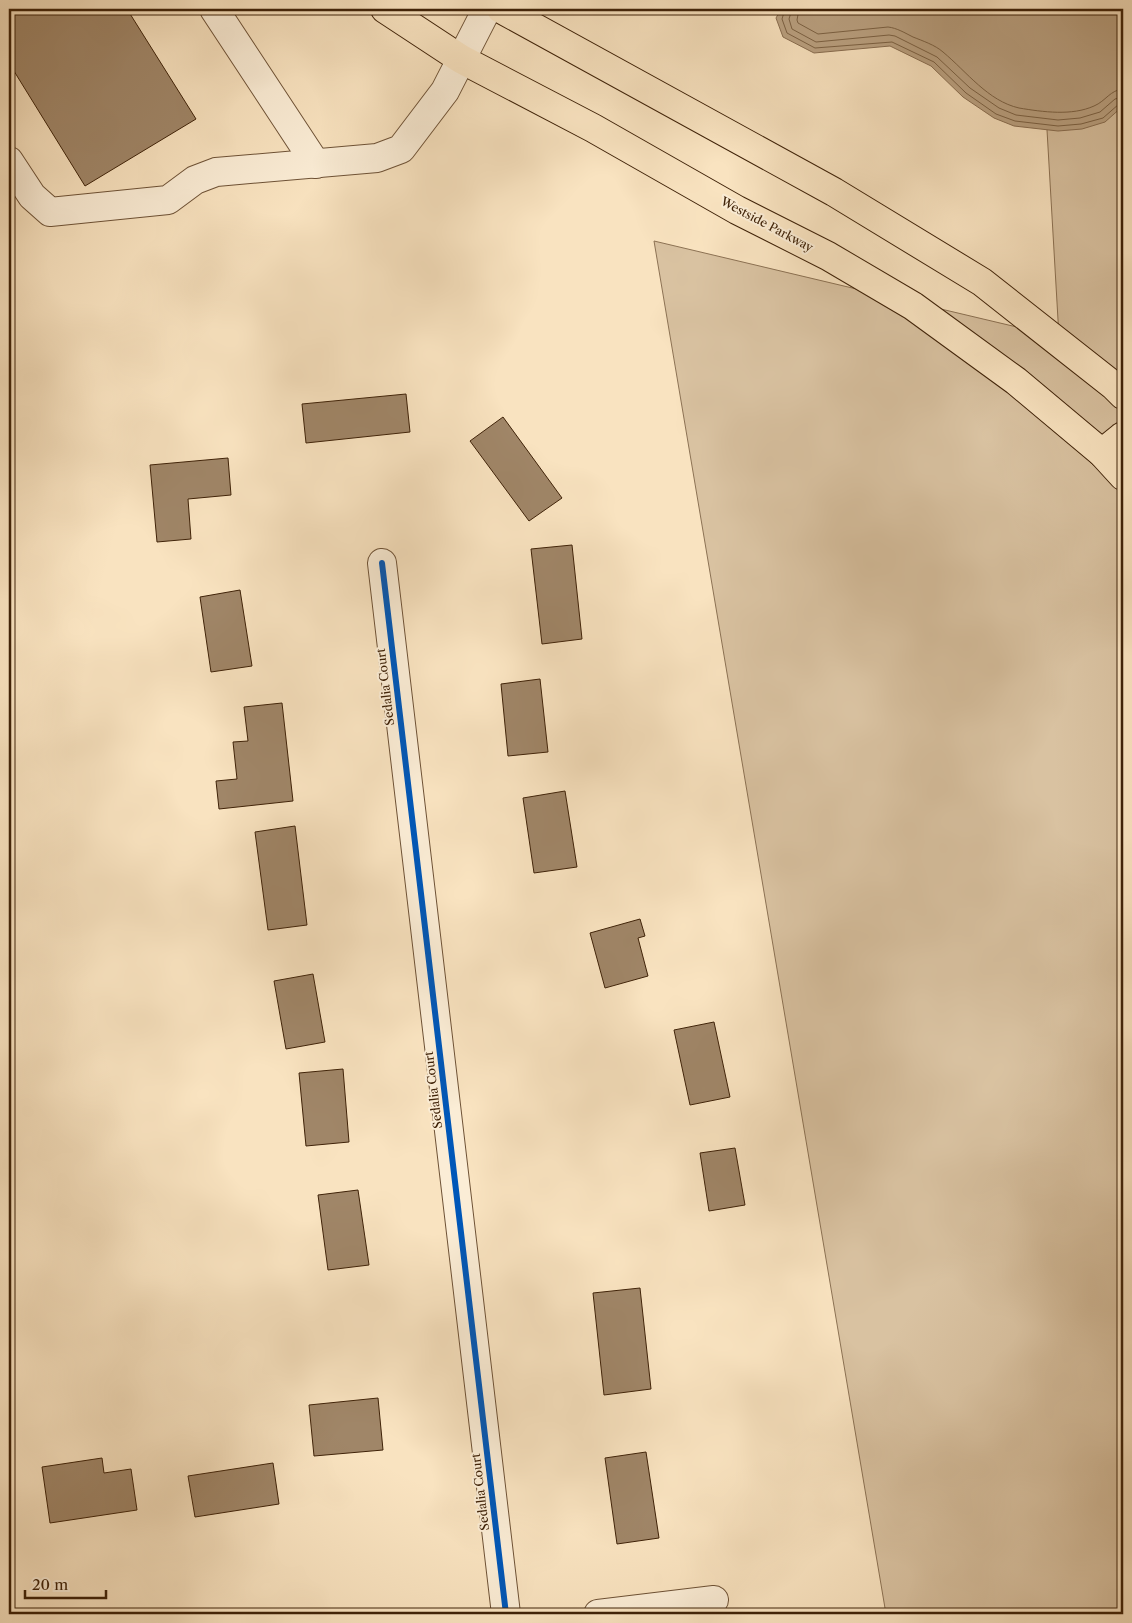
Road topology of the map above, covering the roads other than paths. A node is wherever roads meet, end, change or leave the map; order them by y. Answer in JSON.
{"nodes":[{"id":1,"x":214,"y":9,"type":"edge"},
{"id":2,"x":385,"y":9,"type":"edge"},
{"id":3,"x":487,"y":9,"type":"edge"},
{"id":4,"x":501,"y":9,"type":"edge"},
{"id":5,"x":461,"y":60,"type":"junction"},
{"id":6,"x":9,"y":161,"type":"edge"},
{"id":7,"x":316,"y":164,"type":"junction"},
{"id":8,"x":20,"y":197,"type":"edge"},
{"id":9,"x":1123,"y":395,"type":"edge"},
{"id":10,"x":1123,"y":436,"type":"edge"},
{"id":11,"x":1102,"y":453,"type":"junction"},
{"id":12,"x":1123,"y":476,"type":"edge"},
{"id":13,"x":382,"y":562,"type":"dead end"},
{"id":14,"x":714,"y":1600,"type":"dead end"},
{"id":15,"x":506,"y":1614,"type":"edge"},
{"id":16,"x":598,"y":1614,"type":"edge"}],
"edges":[{"from":1,"to":7,"type":"street"},
{"from":2,"to":5,"type":"main road","name":"Westside Parkway"},
{"from":3,"to":5,"type":"street"},
{"from":4,"to":9,"type":"main road"},
{"from":5,"to":7,"type":"street"},
{"from":5,"to":11,"type":"main road","name":"Westside Parkway"},
{"from":6,"to":8,"type":"street"},
{"from":7,"to":8,"type":"street"},
{"from":10,"to":11,"type":"main road"},
{"from":11,"to":12,"type":"main road","name":"Westside Parkway"},
{"from":13,"to":15,"type":"street","name":"Sedalia Court"},
{"from":14,"to":16,"type":"street"}]}
